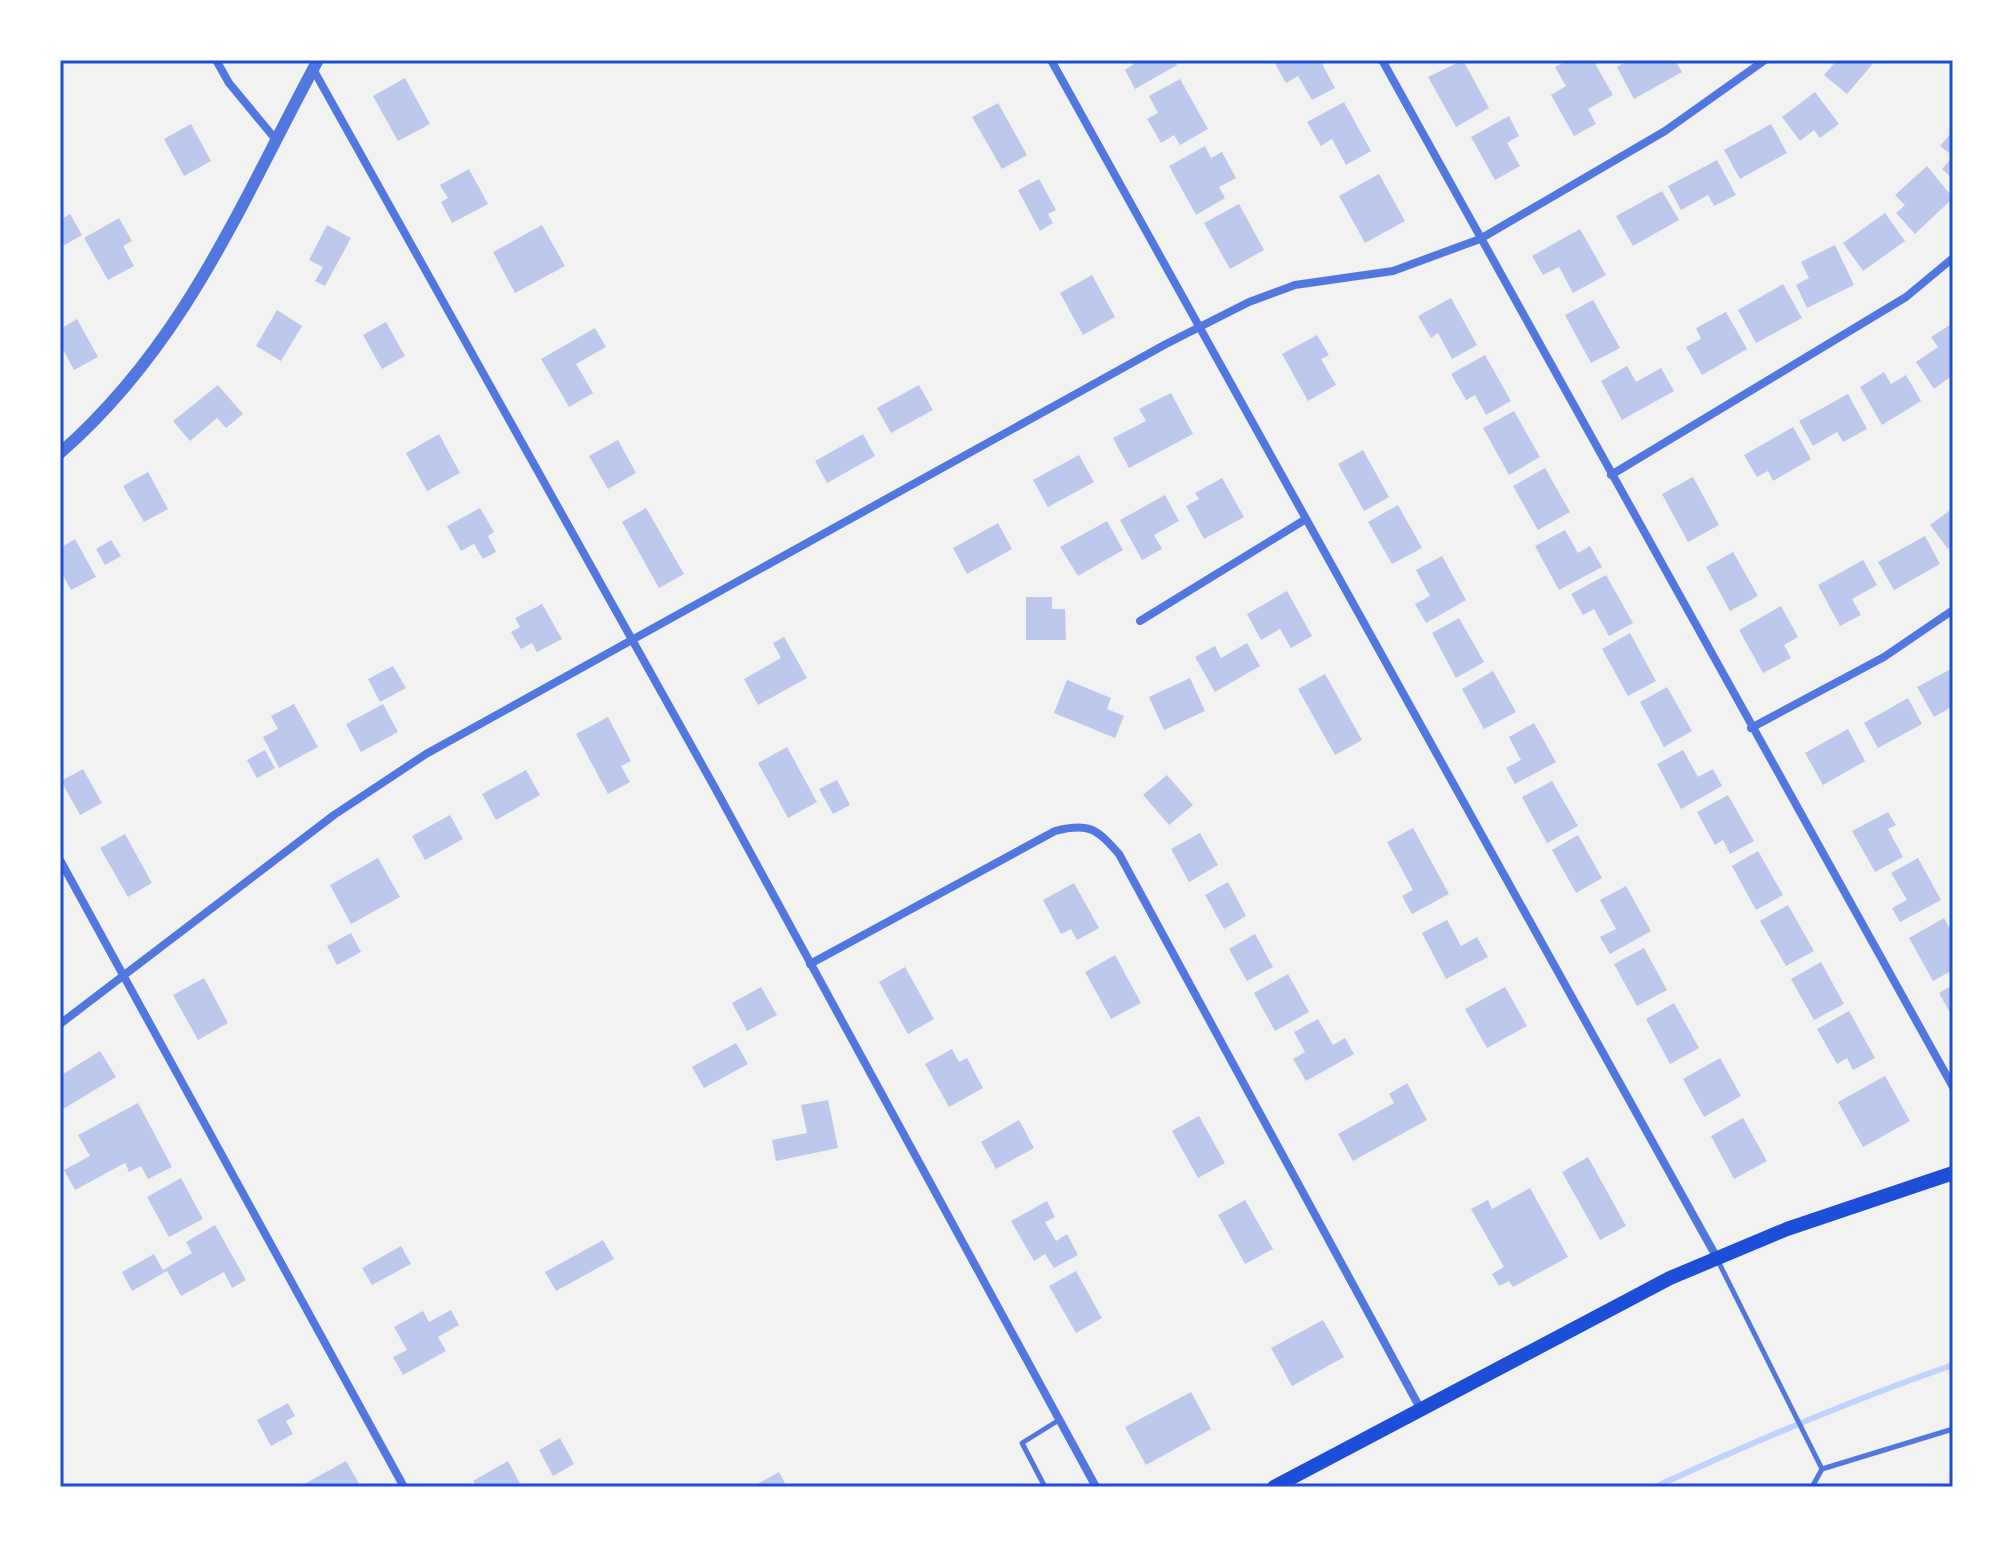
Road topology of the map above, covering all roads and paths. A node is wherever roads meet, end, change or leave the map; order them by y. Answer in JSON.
{"nodes":[{"id":1,"x":216,"y":60,"type":"edge"},
{"id":2,"x":1051,"y":60,"type":"edge"},
{"id":3,"x":1382,"y":60,"type":"edge"},
{"id":4,"x":1765,"y":60,"type":"edge"},
{"id":5,"x":316,"y":64,"type":"edge"},
{"id":6,"x":277,"y":141,"type":"junction"},
{"id":7,"x":1480,"y":239,"type":"junction"},
{"id":8,"x":1953,"y":258,"type":"edge"},
{"id":9,"x":1200,"y":328,"type":"junction"},
{"id":10,"x":60,"y":453,"type":"edge"},
{"id":11,"x":1611,"y":475,"type":"junction"},
{"id":12,"x":1306,"y":519,"type":"junction"},
{"id":13,"x":1953,"y":610,"type":"edge"},
{"id":14,"x":1140,"y":621,"type":"dead end"},
{"id":15,"x":632,"y":643,"type":"junction"},
{"id":16,"x":1751,"y":728,"type":"junction"},
{"id":17,"x":60,"y":860,"type":"edge"},
{"id":18,"x":810,"y":964,"type":"junction"},
{"id":19,"x":124,"y":976,"type":"junction"},
{"id":20,"x":60,"y":1024,"type":"edge"},
{"id":21,"x":1953,"y":1087,"type":"edge"},
{"id":22,"x":1953,"y":1173,"type":"edge"},
{"id":23,"x":1717,"y":1258,"type":"junction"},
{"id":24,"x":1420,"y":1408,"type":"junction"},
{"id":25,"x":1059,"y":1420,"type":"junction"},
{"id":26,"x":1953,"y":1429,"type":"edge"},
{"id":27,"x":1822,"y":1469,"type":"junction"},
{"id":28,"x":1281,"y":1485,"type":"edge"},
{"id":29,"x":404,"y":1487,"type":"edge"},
{"id":30,"x":1045,"y":1487,"type":"edge"},
{"id":31,"x":1096,"y":1487,"type":"edge"},
{"id":32,"x":1812,"y":1487,"type":"edge"}],
"edges":[{"from":1,"to":6,"type":"street"},
{"from":2,"to":9,"type":"street"},
{"from":3,"to":7,"type":"street"},
{"from":4,"to":7,"type":"street"},
{"from":5,"to":6,"type":"street"},
{"from":5,"to":15,"type":"street"},
{"from":6,"to":10,"type":"street"},
{"from":7,"to":9,"type":"street"},
{"from":7,"to":11,"type":"street"},
{"from":8,"to":11,"type":"street"},
{"from":9,"to":12,"type":"street"},
{"from":9,"to":15,"type":"street"},
{"from":11,"to":16,"type":"street"},
{"from":12,"to":14,"type":"street"},
{"from":12,"to":23,"type":"street"},
{"from":13,"to":16,"type":"street"},
{"from":15,"to":18,"type":"street"},
{"from":15,"to":19,"type":"street"},
{"from":16,"to":21,"type":"street"},
{"from":17,"to":19,"type":"street"},
{"from":18,"to":24,"type":"street"},
{"from":18,"to":25,"type":"street"},
{"from":19,"to":20,"type":"street"},
{"from":19,"to":29,"type":"street"},
{"from":22,"to":23,"type":"main road"},
{"from":23,"to":24,"type":"main road"},
{"from":23,"to":27,"type":"lane"},
{"from":24,"to":28,"type":"main road"},
{"from":25,"to":30,"type":"lane"},
{"from":25,"to":31,"type":"street"},
{"from":26,"to":27,"type":"lane"},
{"from":27,"to":32,"type":"lane"}]}
